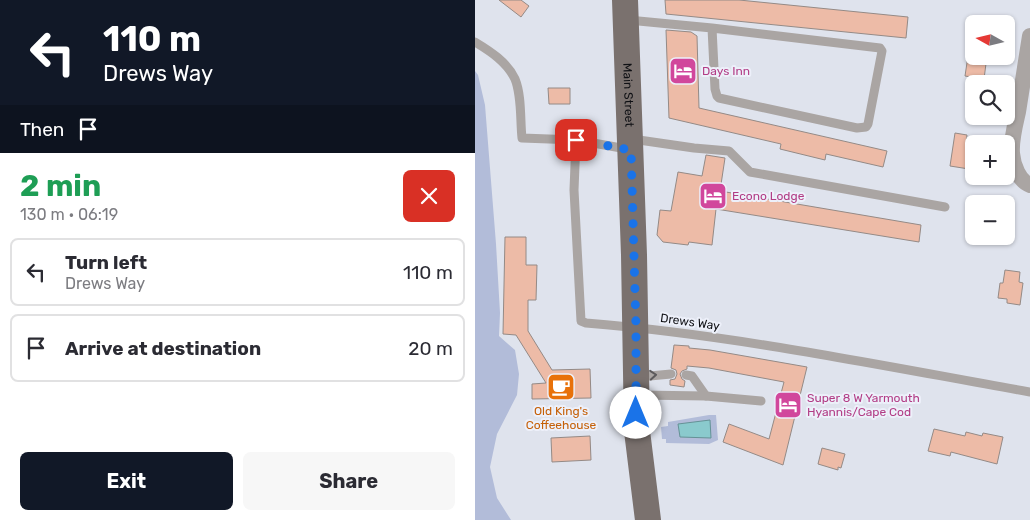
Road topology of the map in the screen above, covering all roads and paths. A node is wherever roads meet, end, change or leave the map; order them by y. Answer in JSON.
{"nodes":[{"id":1,"x":625,"y":10,"type":"edge"},
{"id":2,"x":712,"y":28,"type":"junction"},
{"id":3,"x":1030,"y":36,"type":"edge"},
{"id":4,"x":475,"y":42,"type":"edge"},
{"id":5,"x":576,"y":140,"type":"junction"},
{"id":6,"x":630,"y":144,"type":"junction"},
{"id":7,"x":1030,"y":185,"type":"edge"},
{"id":8,"x":945,"y":208,"type":"dead end"},
{"id":9,"x":636,"y":327,"type":"junction"},
{"id":10,"x":671,"y":374,"type":"dead end"},
{"id":11,"x":686,"y":375,"type":"dead end"},
{"id":12,"x":636,"y":386,"type":"junction"},
{"id":13,"x":1030,"y":392,"type":"edge"},
{"id":14,"x":706,"y":396,"type":"junction"},
{"id":15,"x":761,"y":401,"type":"dead end"},
{"id":16,"x":648,"y":520,"type":"edge"}],
"edges":[{"from":1,"to":2,"type":"lane"},
{"from":1,"to":6,"type":"main road","name":"Main Street"},
{"from":2,"to":2,"type":"lane"},
{"from":3,"to":7,"type":"street"},
{"from":4,"to":5,"type":"lane"},
{"from":5,"to":6,"type":"lane"},
{"from":5,"to":9,"type":"lane","name":"Drews Way"},
{"from":6,"to":8,"type":"lane"},
{"from":6,"to":9,"type":"main road","name":"Main Street"},
{"from":9,"to":12,"type":"main road","name":"Main Street"},
{"from":9,"to":13,"type":"lane","name":"Drews Way"},
{"from":12,"to":10,"type":"lane","one_way":true},
{"from":11,"to":14,"type":"lane"},
{"from":12,"to":14,"type":"lane"},
{"from":12,"to":16,"type":"main road","name":"Main Street"},
{"from":14,"to":15,"type":"lane"}]}
